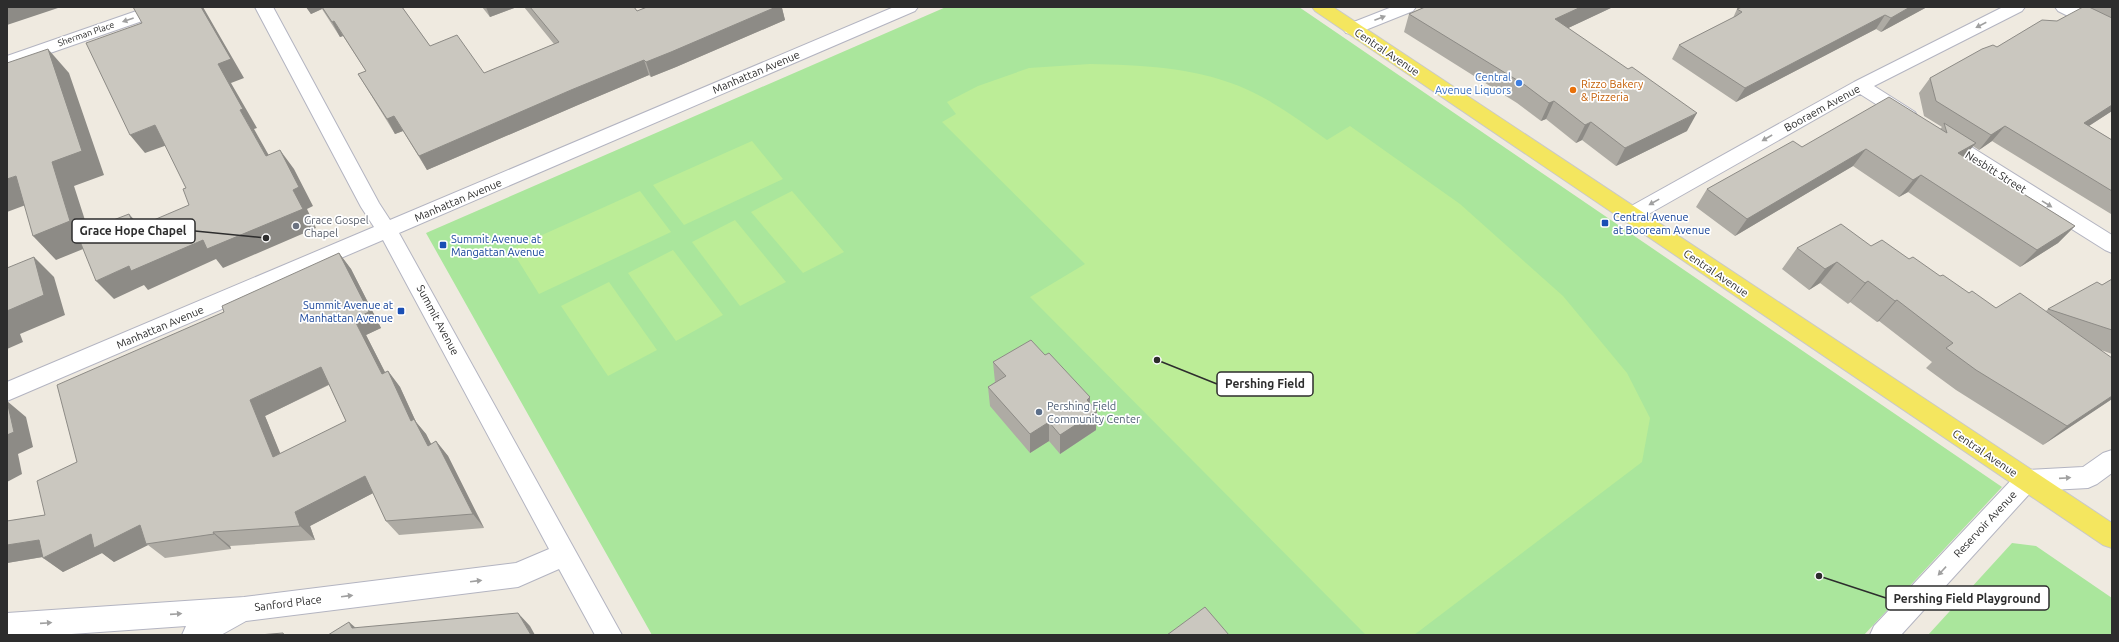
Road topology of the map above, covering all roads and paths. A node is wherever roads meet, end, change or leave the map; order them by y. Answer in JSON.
{"nodes":[{"id":1,"x":165,"y":7,"type":"edge"},
{"id":2,"x":264,"y":7,"type":"edge"},
{"id":3,"x":909,"y":7,"type":"edge"},
{"id":4,"x":1321,"y":7,"type":"edge"},
{"id":5,"x":1407,"y":7,"type":"edge"},
{"id":6,"x":2016,"y":7,"type":"edge"},
{"id":7,"x":2064,"y":7,"type":"edge"},
{"id":8,"x":1352,"y":29,"type":"junction"},
{"id":9,"x":2112,"y":33,"type":"edge"},
{"id":10,"x":7,"y":62,"type":"edge"},
{"id":11,"x":1860,"y":86,"type":"junction"},
{"id":12,"x":1631,"y":215,"type":"junction"},
{"id":13,"x":386,"y":229,"type":"junction"},
{"id":14,"x":2112,"y":245,"type":"edge"},
{"id":15,"x":7,"y":392,"type":"edge"},
{"id":16,"x":2112,"y":460,"type":"edge"},
{"id":17,"x":2026,"y":481,"type":"junction"},
{"id":18,"x":2112,"y":537,"type":"edge"},
{"id":19,"x":564,"y":554,"type":"junction"},
{"id":20,"x":244,"y":609,"type":"junction"},
{"id":21,"x":7,"y":626,"type":"edge"},
{"id":22,"x":195,"y":635,"type":"edge"},
{"id":23,"x":609,"y":635,"type":"edge"},
{"id":24,"x":1883,"y":635,"type":"edge"}],
"edges":[{"from":1,"to":10,"type":"street","name":"Sherman Place","one_way":true},
{"from":2,"to":13,"type":"street","name":"Summit Avenue"},
{"from":3,"to":13,"type":"street","name":"Manhattan Avenue"},
{"from":4,"to":8,"type":"main road","name":"Central Avenue"},
{"from":8,"to":5,"type":"street","one_way":true},
{"from":6,"to":11,"type":"street","name":"Booraem Avenue","one_way":true},
{"from":7,"to":9,"type":"street"},
{"from":8,"to":12,"type":"main road","name":"Central Avenue"},
{"from":11,"to":12,"type":"street","name":"Booraem Avenue","one_way":true},
{"from":11,"to":14,"type":"street","name":"Nesbitt Street","one_way":true},
{"from":12,"to":17,"type":"main road","name":"Central Avenue"},
{"from":13,"to":15,"type":"street","name":"Manhattan Avenue"},
{"from":13,"to":19,"type":"street","name":"Summit Avenue"},
{"from":17,"to":16,"type":"street","name":"Reservoir Avenue","one_way":true},
{"from":17,"to":18,"type":"main road","name":"Central Avenue"},
{"from":17,"to":24,"type":"street","name":"Reservoir Avenue","one_way":true},
{"from":20,"to":19,"type":"street","name":"Sanford Place","one_way":true},
{"from":19,"to":23,"type":"street","name":"Summit Avenue"},
{"from":21,"to":20,"type":"street","name":"Sanford Place","one_way":true},
{"from":20,"to":22,"type":"street"}]}
